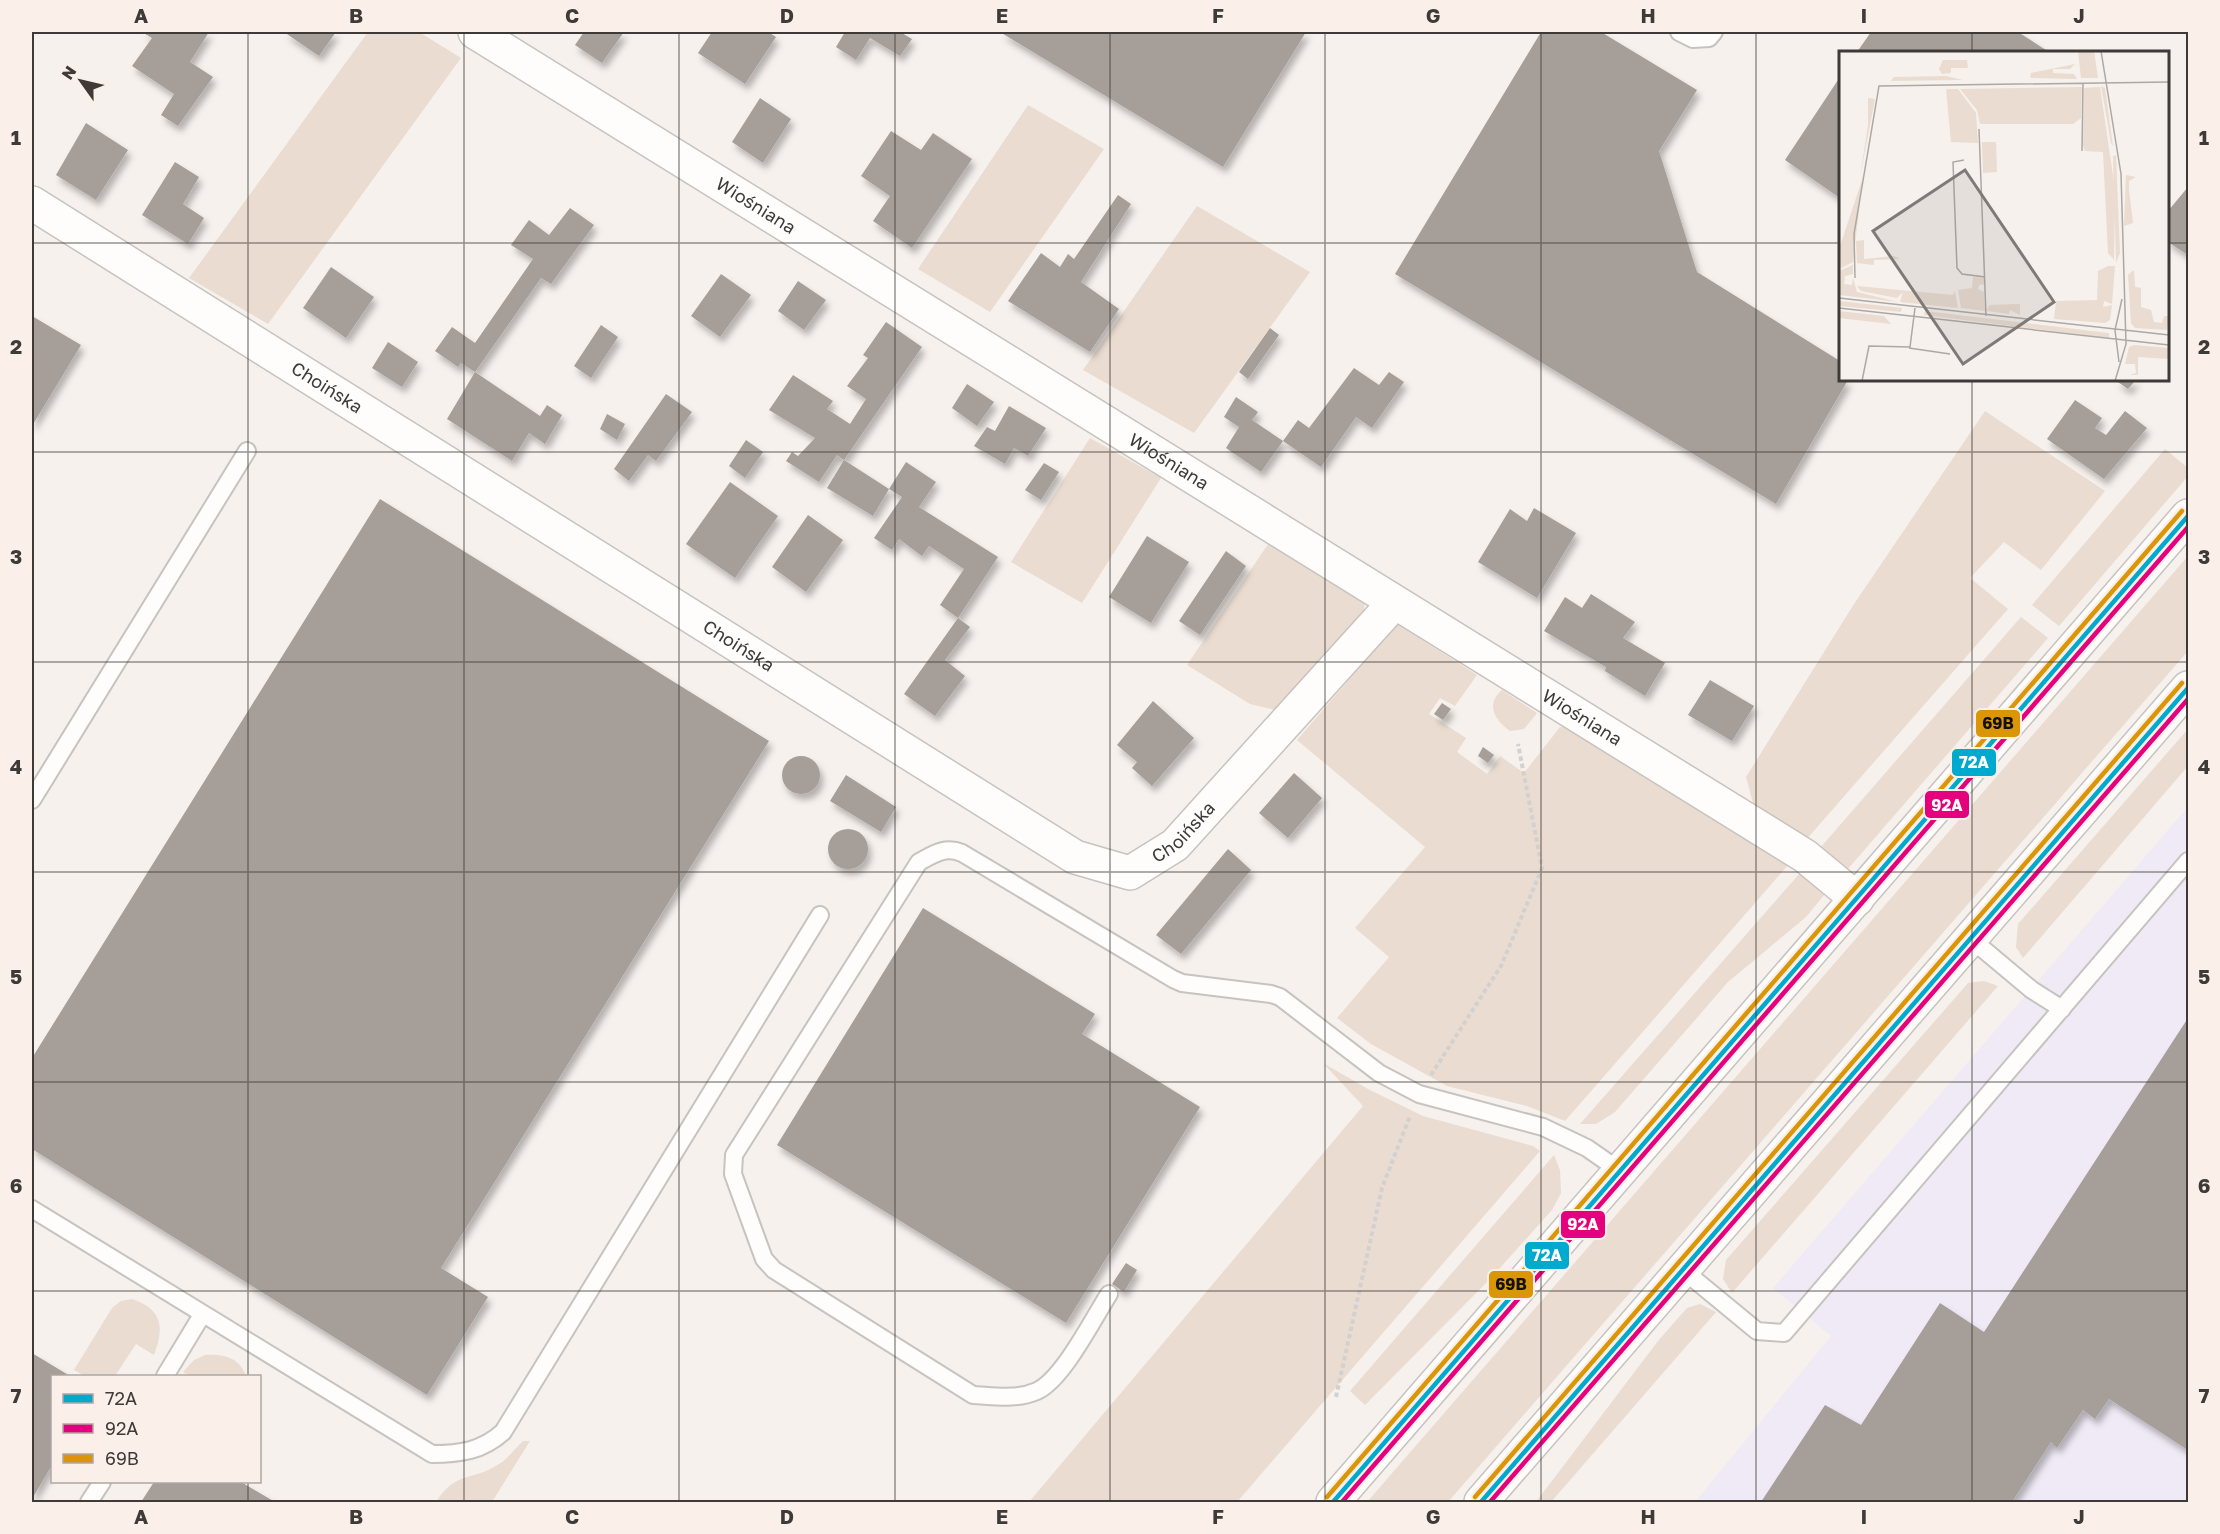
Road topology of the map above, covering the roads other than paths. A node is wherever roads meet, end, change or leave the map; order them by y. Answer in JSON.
{"nodes":[{"id":1,"x":475,"y":32,"type":"edge"},
{"id":2,"x":1679,"y":32,"type":"edge"},
{"id":3,"x":1714,"y":32,"type":"edge"},
{"id":4,"x":32,"y":203,"type":"edge"},
{"id":5,"x":247,"y":451,"type":"dead end"},
{"id":6,"x":2188,"y":516,"type":"edge"},
{"id":7,"x":1394,"y":603,"type":"junction"},
{"id":8,"x":2188,"y":688,"type":"edge"},
{"id":9,"x":32,"y":800,"type":"edge"},
{"id":10,"x":2188,"y":861,"type":"edge"},
{"id":11,"x":1857,"y":899,"type":"junction"},
{"id":12,"x":820,"y":915,"type":"dead end"},
{"id":13,"x":1971,"y":939,"type":"junction"},
{"id":14,"x":2061,"y":1009,"type":"junction"},
{"id":15,"x":1620,"y":1172,"type":"junction"},
{"id":16,"x":32,"y":1209,"type":"edge"},
{"id":17,"x":1683,"y":1269,"type":"junction"},
{"id":18,"x":1109,"y":1294,"type":"dead end"},
{"id":19,"x":202,"y":1315,"type":"junction"},
{"id":20,"x":166,"y":1375,"type":"edge"},
{"id":21,"x":101,"y":1483,"type":"edge"},
{"id":22,"x":90,"y":1503,"type":"edge"},
{"id":23,"x":1333,"y":1503,"type":"edge"},
{"id":24,"x":1481,"y":1503,"type":"edge"}],
"edges":[{"from":1,"to":7,"type":"street","name":"Wiośniana"},
{"from":2,"to":3,"type":"lane"},
{"from":4,"to":7,"type":"street","name":"Choińska"},
{"from":5,"to":9,"type":"lane"},
{"from":6,"to":11,"type":"street"},
{"from":7,"to":11,"type":"street","name":"Wiośniana"},
{"from":8,"to":13,"type":"street"},
{"from":10,"to":14,"type":"lane"},
{"from":11,"to":15,"type":"street"},
{"from":12,"to":19,"type":"lane"},
{"from":13,"to":14,"type":"lane"},
{"from":13,"to":17,"type":"street"},
{"from":14,"to":17,"type":"lane"},
{"from":15,"to":18,"type":"lane"},
{"from":15,"to":23,"type":"street"},
{"from":16,"to":19,"type":"lane"},
{"from":17,"to":24,"type":"street"},
{"from":19,"to":20,"type":"lane"},
{"from":21,"to":22,"type":"lane"}]}
